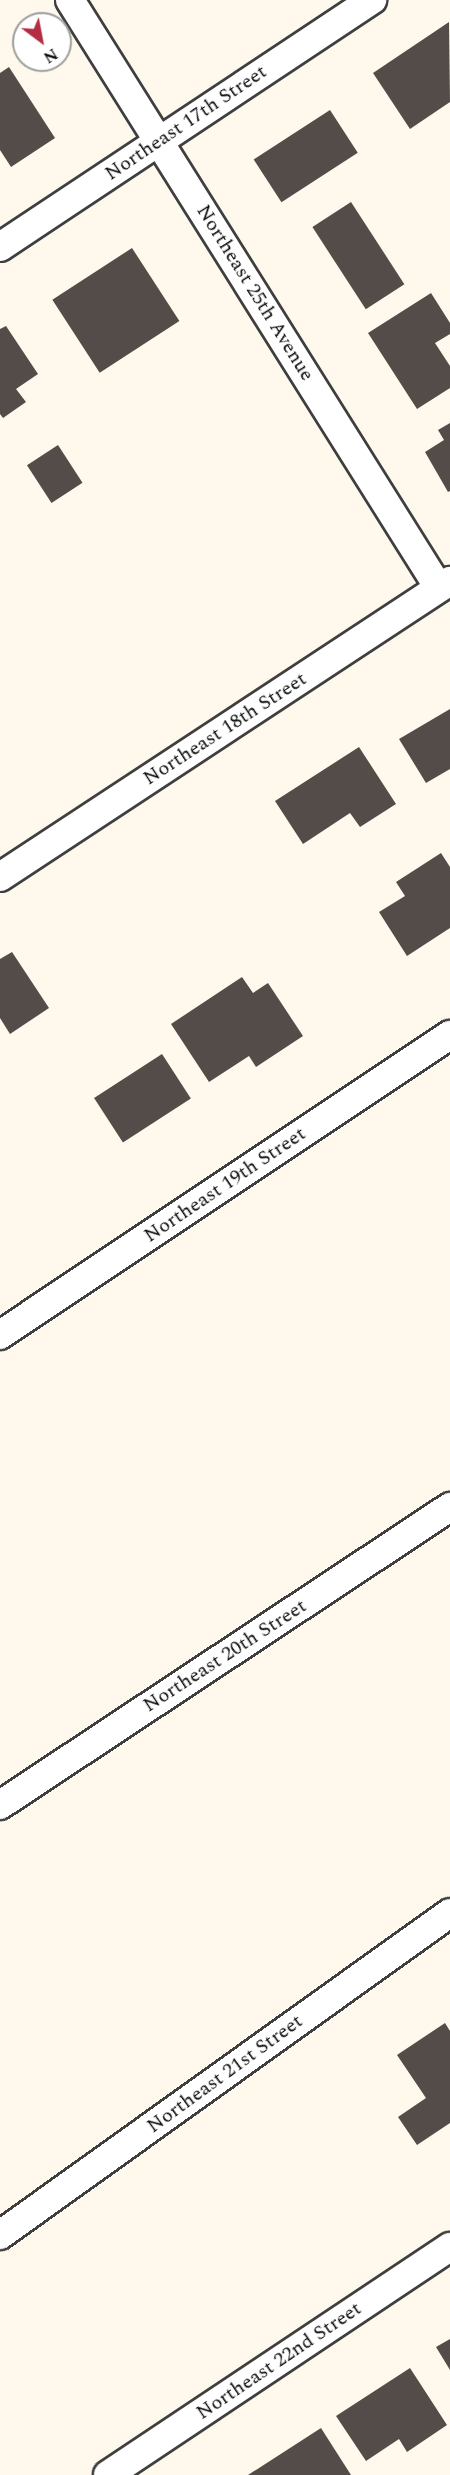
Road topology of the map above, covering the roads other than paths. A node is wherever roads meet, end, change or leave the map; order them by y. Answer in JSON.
{"nodes":[{"id":1,"x":70,"y":0,"type":"edge"},
{"id":2,"x":372,"y":0,"type":"edge"},
{"id":3,"x":160,"y":141,"type":"junction"},
{"id":4,"x":0,"y":247,"type":"edge"},
{"id":5,"x":444,"y":585,"type":"edge"},
{"id":6,"x":0,"y":878,"type":"edge"},
{"id":7,"x":450,"y":1035,"type":"edge"},
{"id":8,"x":0,"y":1335,"type":"edge"},
{"id":9,"x":450,"y":1508,"type":"edge"},
{"id":10,"x":0,"y":1805,"type":"edge"},
{"id":11,"x":450,"y":1913,"type":"edge"},
{"id":12,"x":0,"y":2235,"type":"edge"},
{"id":13,"x":450,"y":2247,"type":"edge"},
{"id":14,"x":108,"y":2475,"type":"edge"}],
"edges":[{"from":1,"to":3,"type":"street","name":"Northeast 25th Avenue"},
{"from":2,"to":3,"type":"street","name":"Northeast 17th Street"},
{"from":3,"to":4,"type":"street","name":"Northeast 17th Street"},
{"from":3,"to":5,"type":"street","name":"Northeast 25th Avenue"},
{"from":5,"to":6,"type":"street","name":"Northeast 18th Street"},
{"from":7,"to":8,"type":"street","name":"Northeast 19th Street"},
{"from":9,"to":10,"type":"street","name":"Northeast 20th Street"},
{"from":11,"to":12,"type":"street","name":"Northeast 21st Street"},
{"from":13,"to":14,"type":"street","name":"Northeast 22nd Street"}]}
